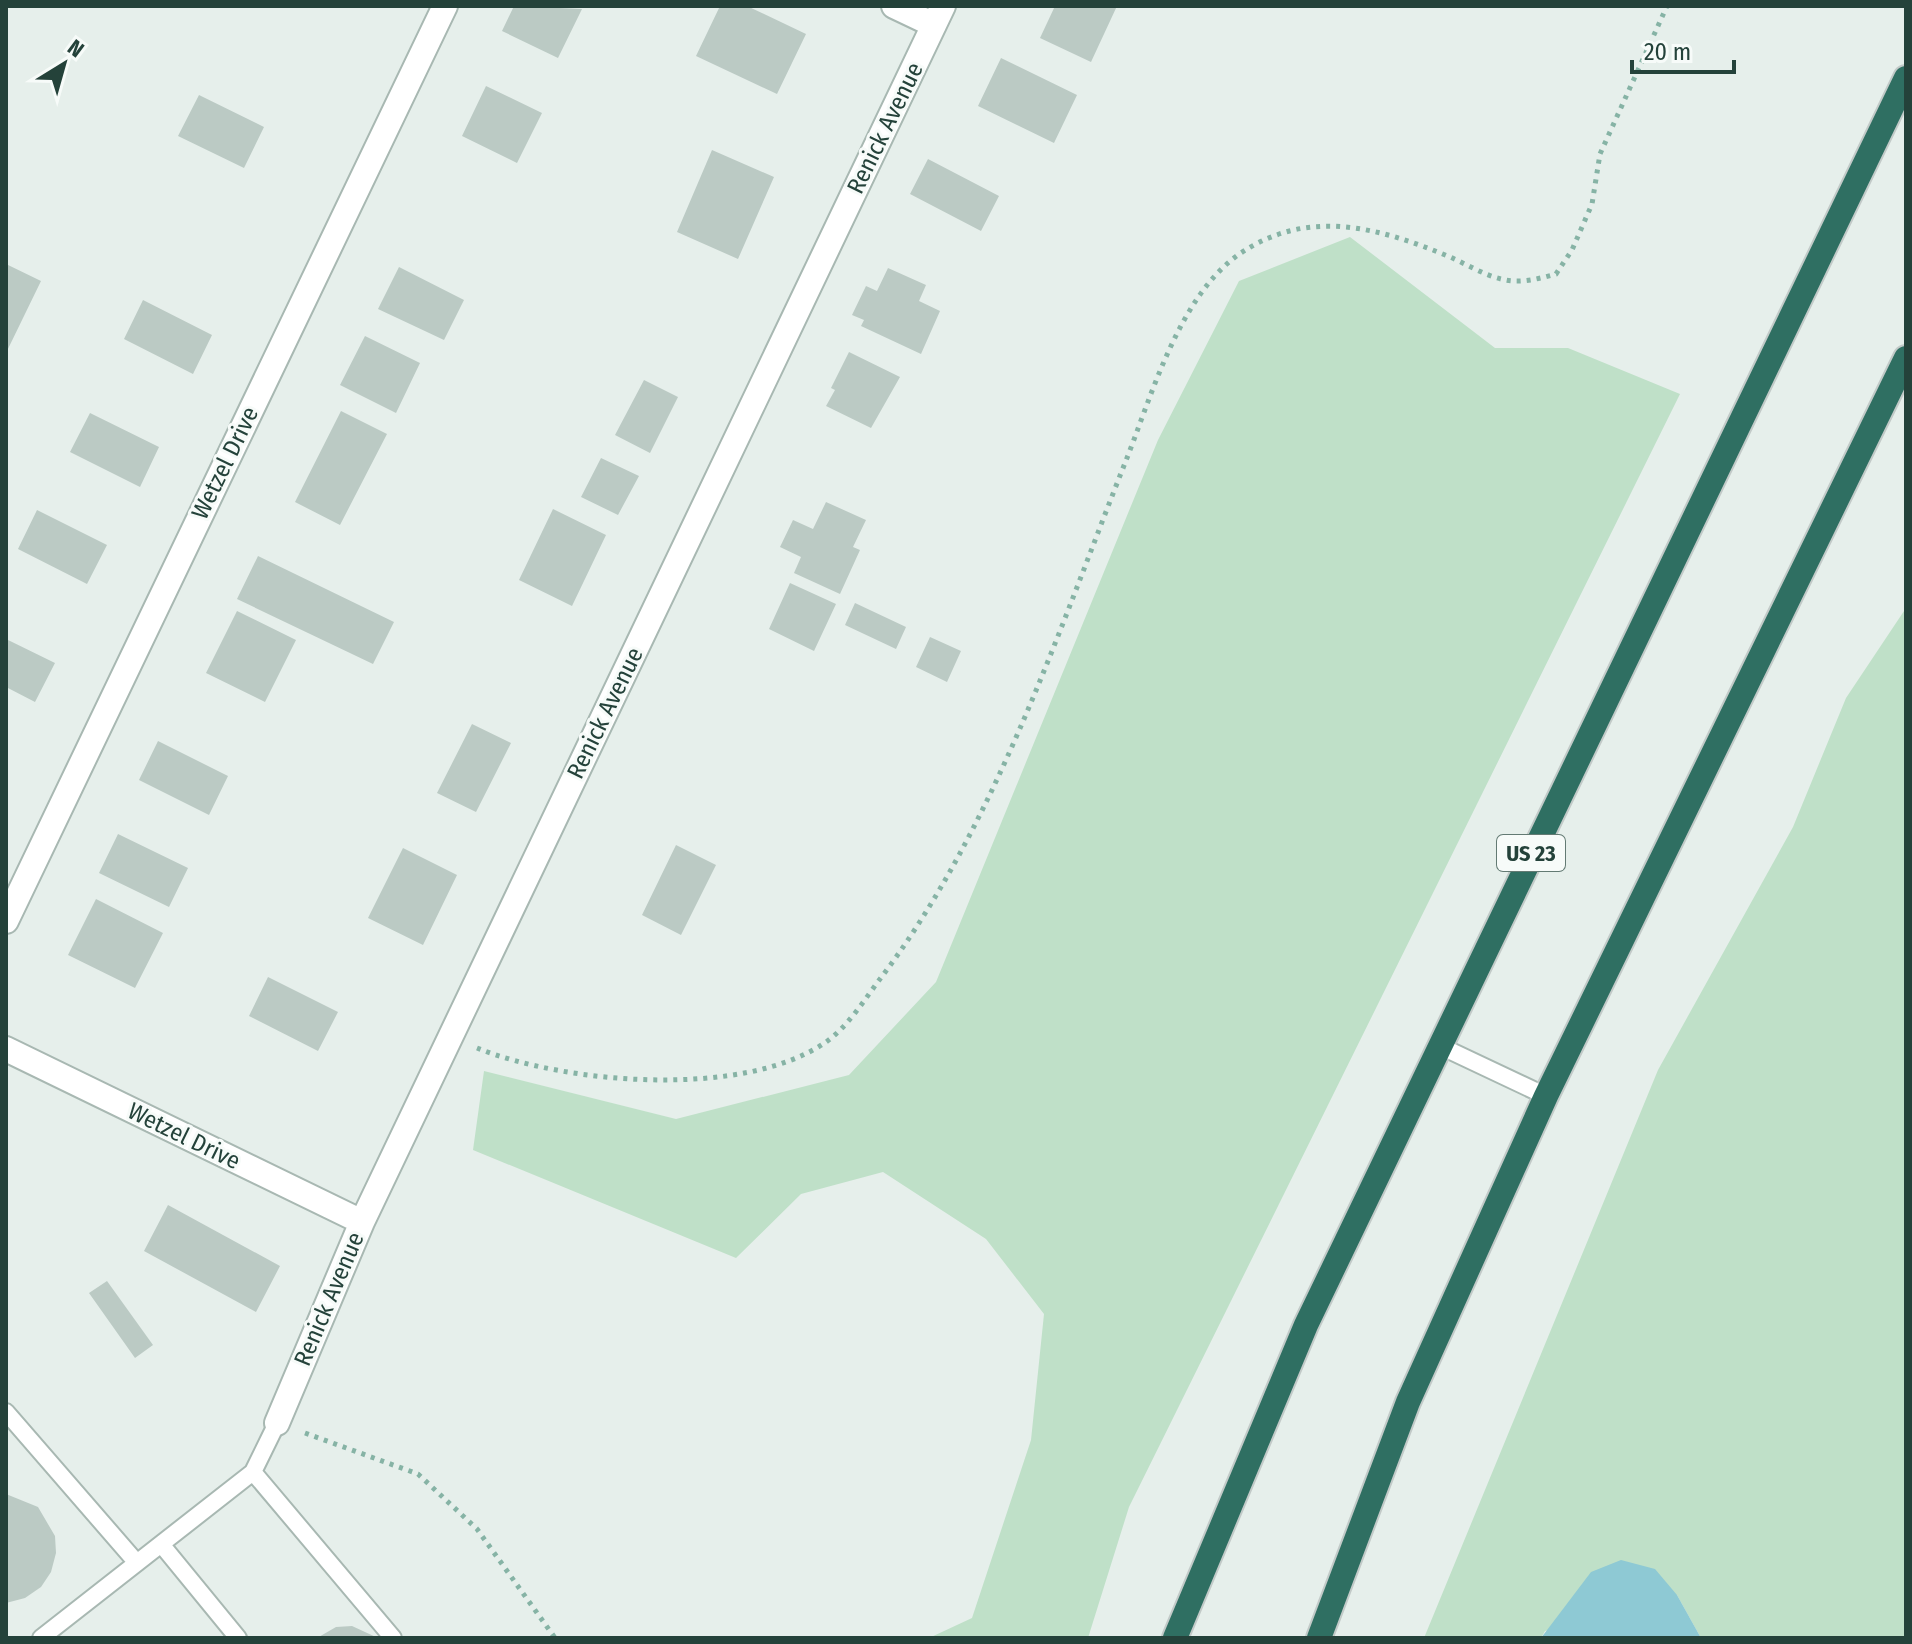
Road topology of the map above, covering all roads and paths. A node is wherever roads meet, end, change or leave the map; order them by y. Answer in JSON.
{"nodes":[{"id":1,"x":445,"y":6,"type":"edge"},
{"id":2,"x":894,"y":6,"type":"edge"},
{"id":3,"x":1667,"y":6,"type":"edge"},
{"id":4,"x":939,"y":16,"type":"edge"},
{"id":5,"x":1906,"y":78,"type":"edge"},
{"id":6,"x":1906,"y":358,"type":"edge"},
{"id":7,"x":6,"y":921,"type":"edge"},
{"id":8,"x":450,"y":1037,"type":"junction"},
{"id":9,"x":1438,"y":1045,"type":"junction"},
{"id":10,"x":6,"y":1049,"type":"edge"},
{"id":11,"x":1546,"y":1096,"type":"junction"},
{"id":12,"x":362,"y":1222,"type":"junction"},
{"id":13,"x":6,"y":1412,"type":"edge"},
{"id":14,"x":277,"y":1423,"type":"junction"},
{"id":15,"x":253,"y":1472,"type":"junction"},
{"id":16,"x":161,"y":1544,"type":"junction"},
{"id":17,"x":137,"y":1563,"type":"junction"},
{"id":18,"x":41,"y":1638,"type":"edge"},
{"id":19,"x":238,"y":1638,"type":"edge"},
{"id":20,"x":393,"y":1638,"type":"edge"},
{"id":21,"x":555,"y":1638,"type":"edge"},
{"id":22,"x":1175,"y":1638,"type":"edge"},
{"id":23,"x":1319,"y":1638,"type":"edge"}],
"edges":[{"from":1,"to":7,"type":"street","name":"Wetzel Drive"},
{"from":2,"to":4,"type":"street"},
{"from":3,"to":8,"type":"path"},
{"from":4,"to":8,"type":"street","name":"Renick Avenue"},
{"from":5,"to":9,"type":"highway","number":"US 23"},
{"from":6,"to":11,"type":"highway"},
{"from":8,"to":12,"type":"street","name":"Renick Avenue"},
{"from":9,"to":11,"type":"lane"},
{"from":9,"to":22,"type":"highway","number":"US 23"},
{"from":10,"to":12,"type":"street","name":"Wetzel Drive"},
{"from":11,"to":23,"type":"highway"},
{"from":12,"to":14,"type":"street","name":"Renick Avenue"},
{"from":13,"to":17,"type":"lane"},
{"from":14,"to":15,"type":"lane"},
{"from":14,"to":21,"type":"path"},
{"from":15,"to":16,"type":"lane"},
{"from":15,"to":20,"type":"lane"},
{"from":16,"to":17,"type":"lane"},
{"from":16,"to":19,"type":"lane"},
{"from":17,"to":18,"type":"lane"}]}
